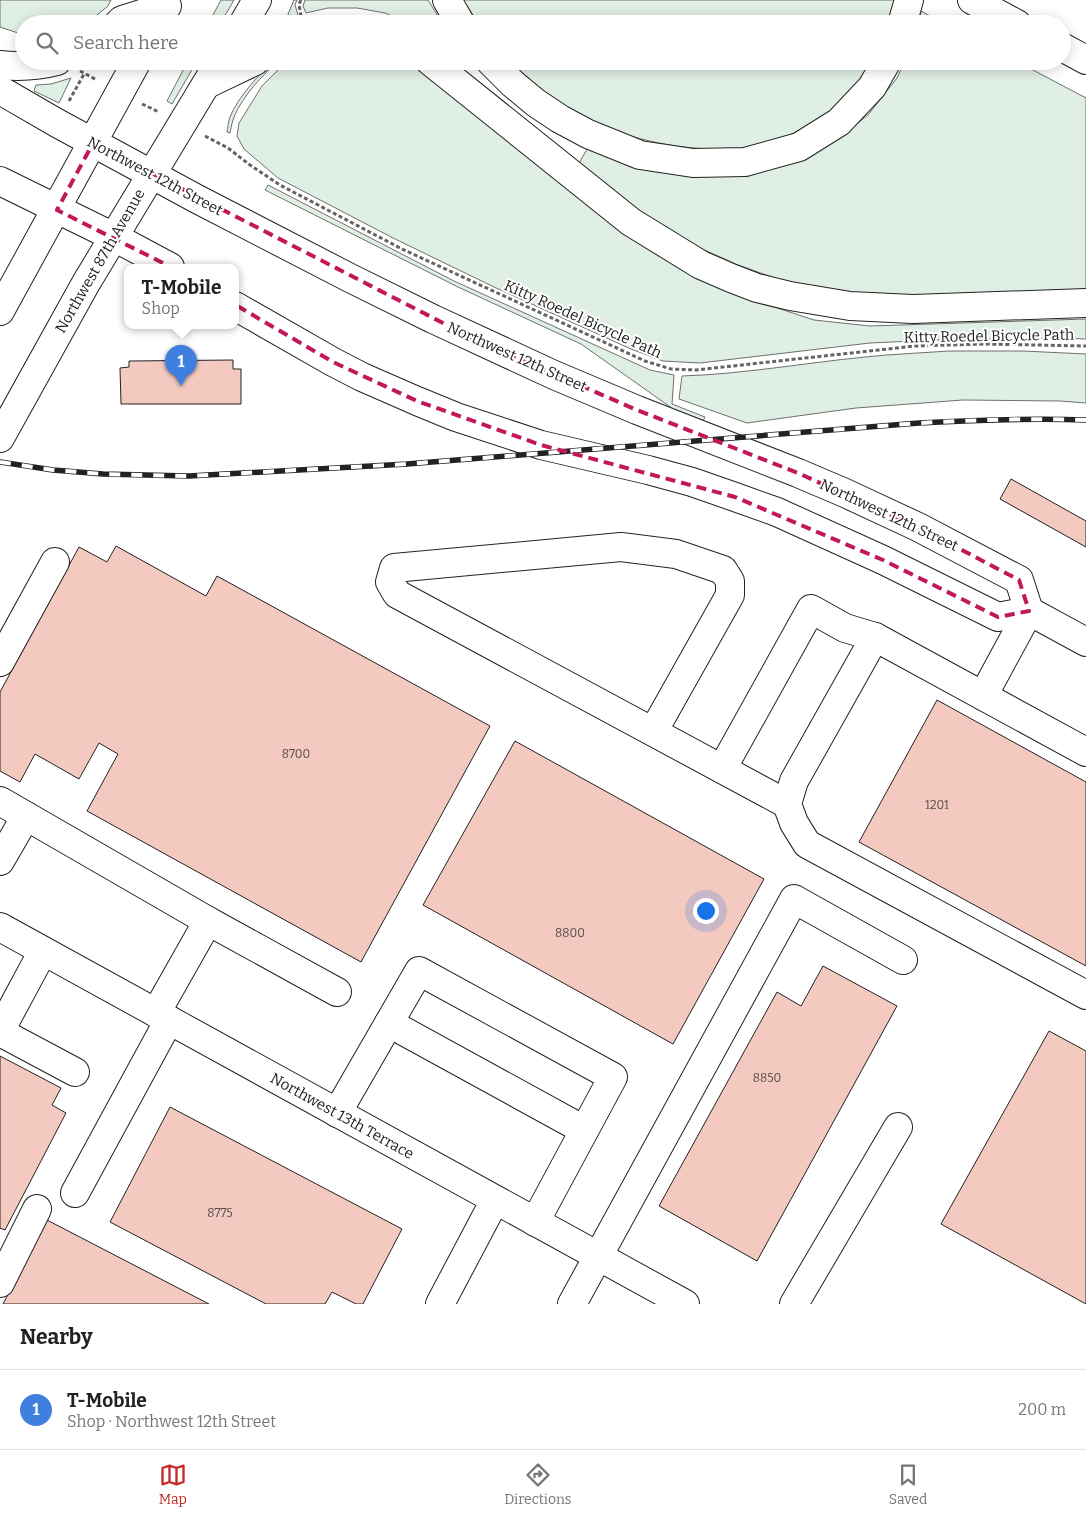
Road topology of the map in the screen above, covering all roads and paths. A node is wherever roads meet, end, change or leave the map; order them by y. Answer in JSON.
{"nodes":[{"id":1,"x":257,"y":0,"type":"edge"},
{"id":2,"x":300,"y":0,"type":"edge"},
{"id":3,"x":447,"y":0,"type":"edge"},
{"id":4,"x":909,"y":0,"type":"edge"},
{"id":5,"x":972,"y":0,"type":"edge"},
{"id":6,"x":165,"y":10,"type":"edge"},
{"id":7,"x":144,"y":15,"type":"edge"},
{"id":8,"x":248,"y":15,"type":"edge"},
{"id":9,"x":302,"y":15,"type":"edge"},
{"id":10,"x":456,"y":15,"type":"edge"},
{"id":11,"x":905,"y":15,"type":"edge"},
{"id":12,"x":1001,"y":15,"type":"edge"},
{"id":13,"x":1071,"y":52,"type":"edge"},
{"id":14,"x":1086,"y":60,"type":"edge"},
{"id":15,"x":0,"y":65,"type":"edge"},
{"id":16,"x":15,"y":66,"type":"edge"},
{"id":17,"x":74,"y":70,"type":"edge"},
{"id":18,"x":76,"y":70,"type":"edge"},
{"id":19,"x":132,"y":70,"type":"edge"},
{"id":20,"x":441,"y":70,"type":"edge"},
{"id":21,"x":499,"y":70,"type":"edge"},
{"id":22,"x":882,"y":70,"type":"edge"},
{"id":23,"x":213,"y":72,"type":"edge"},
{"id":24,"x":96,"y":80,"type":"dead end"},
{"id":25,"x":0,"y":90,"type":"edge"},
{"id":26,"x":66,"y":106,"type":"dead end"},
{"id":27,"x":93,"y":142,"type":"junction"},
{"id":28,"x":228,"y":148,"type":"dead end"},
{"id":29,"x":152,"y":174,"type":"junction"},
{"id":30,"x":0,"y":181,"type":"edge"},
{"id":31,"x":57,"y":210,"type":"junction"},
{"id":32,"x":114,"y":237,"type":"junction"},
{"id":33,"x":164,"y":264,"type":"edge"},
{"id":34,"x":1086,"y":303,"type":"edge"},
{"id":35,"x":239,"y":308,"type":"edge"},
{"id":36,"x":0,"y":311,"type":"edge"},
{"id":37,"x":1086,"y":346,"type":"edge"},
{"id":38,"x":0,"y":438,"type":"edge"},
{"id":39,"x":55,"y":562,"type":"dead end"},
{"id":40,"x":1029,"y":611,"type":"junction"},
{"id":41,"x":875,"y":638,"type":"junction"},
{"id":42,"x":1086,"y":642,"type":"edge"},
{"id":43,"x":0,"y":662,"type":"edge"},
{"id":44,"x":983,"y":696,"type":"junction"},
{"id":45,"x":653,"y":732,"type":"junction"},
{"id":46,"x":1086,"y":752,"type":"edge"},
{"id":47,"x":722,"y":769,"type":"junction"},
{"id":48,"x":0,"y":801,"type":"edge"},
{"id":49,"x":787,"y":804,"type":"junction"},
{"id":50,"x":26,"y":816,"type":"junction"},
{"id":51,"x":0,"y":861,"type":"edge"},
{"id":52,"x":208,"y":921,"type":"junction"},
{"id":53,"x":0,"y":927,"type":"edge"},
{"id":54,"x":42,"y":951,"type":"junction"},
{"id":55,"x":903,"y":960,"type":"dead end"},
{"id":56,"x":338,"y":992,"type":"dead end"},
{"id":57,"x":1086,"y":995,"type":"edge"},
{"id":58,"x":162,"y":1017,"type":"junction"},
{"id":59,"x":389,"y":1023,"type":"junction"},
{"id":60,"x":0,"y":1032,"type":"edge"},
{"id":61,"x":75,"y":1072,"type":"dead end"},
{"id":62,"x":337,"y":1113,"type":"junction"},
{"id":63,"x":898,"y":1127,"type":"dead end"},
{"id":64,"x":584,"y":1130,"type":"junction"},
{"id":65,"x":75,"y":1193,"type":"dead end"},
{"id":66,"x":495,"y":1200,"type":"junction"},
{"id":67,"x":37,"y":1209,"type":"dead end"},
{"id":68,"x":535,"y":1222,"type":"junction"},
{"id":69,"x":598,"y":1257,"type":"junction"},
{"id":70,"x":0,"y":1283,"type":"edge"},
{"id":71,"x":440,"y":1304,"type":"edge"},
{"id":72,"x":572,"y":1304,"type":"edge"},
{"id":73,"x":685,"y":1304,"type":"edge"},
{"id":74,"x":794,"y":1304,"type":"edge"}],
"edges":[{"from":1,"to":8,"type":"main road"},
{"from":2,"to":9,"type":"path"},
{"from":3,"to":10,"type":"main road"},
{"from":4,"to":11,"type":"main road"},
{"from":5,"to":12,"type":"main road"},
{"from":6,"to":7,"type":"main road"},
{"from":13,"to":14,"type":"main road"},
{"from":15,"to":16,"type":"main road"},
{"from":17,"to":26,"type":"path"},
{"from":18,"to":24,"type":"path"},
{"from":19,"to":27,"type":"main road"},
{"from":20,"to":34,"type":"main road"},
{"from":21,"to":22,"type":"main road"},
{"from":23,"to":29,"type":"main road","name":"Northwest 87th Avenue"},
{"from":25,"to":27,"type":"main road","name":"Northwest 12th Street"},
{"from":27,"to":29,"type":"main road","name":"Northwest 12th Street"},
{"from":27,"to":31,"type":"main road"},
{"from":28,"to":37,"type":"path","name":"Kitty Roedel Bicycle Path"},
{"from":29,"to":32,"type":"main road","name":"Northwest 87th Avenue"},
{"from":29,"to":40,"type":"main road","name":"Northwest 12th Street"},
{"from":30,"to":31,"type":"main road"},
{"from":31,"to":32,"type":"main road"},
{"from":31,"to":36,"type":"main road"},
{"from":32,"to":33,"type":"main road"},
{"from":32,"to":38,"type":"main road","name":"Northwest 87th Avenue"},
{"from":35,"to":40,"type":"main road"},
{"from":39,"to":43,"type":"main road"},
{"from":40,"to":42,"type":"main road"},
{"from":40,"to":44,"type":"main road"},
{"from":41,"to":44,"type":"main road"},
{"from":41,"to":47,"type":"main road"},
{"from":41,"to":49,"type":"main road"},
{"from":44,"to":46,"type":"main road"},
{"from":45,"to":45,"type":"main road"},
{"from":45,"to":47,"type":"main road"},
{"from":47,"to":49,"type":"main road"},
{"from":48,"to":50,"type":"main road"},
{"from":49,"to":57,"type":"main road"},
{"from":50,"to":51,"type":"main road"},
{"from":50,"to":52,"type":"main road"},
{"from":52,"to":56,"type":"main road"},
{"from":52,"to":58,"type":"main road"},
{"from":53,"to":54,"type":"main road","name":"Northwest 13th Terrace"},
{"from":54,"to":58,"type":"main road","name":"Northwest 13th Terrace"},
{"from":54,"to":60,"type":"main road"},
{"from":55,"to":69,"type":"main road"},
{"from":58,"to":62,"type":"main road","name":"Northwest 13th Terrace"},
{"from":58,"to":65,"type":"main road"},
{"from":59,"to":62,"type":"main road"},
{"from":59,"to":64,"type":"main road"},
{"from":59,"to":64,"type":"main road"},
{"from":60,"to":61,"type":"main road"},
{"from":62,"to":66,"type":"main road","name":"Northwest 13th Terrace"},
{"from":63,"to":74,"type":"main road"},
{"from":64,"to":68,"type":"main road"},
{"from":66,"to":68,"type":"main road","name":"Northwest 13th Terrace"},
{"from":66,"to":71,"type":"main road"},
{"from":67,"to":70,"type":"main road"},
{"from":68,"to":69,"type":"main road","name":"Northwest 13th Terrace"},
{"from":69,"to":72,"type":"main road"},
{"from":69,"to":73,"type":"main road","name":"Northwest 13th Terrace"}]}
